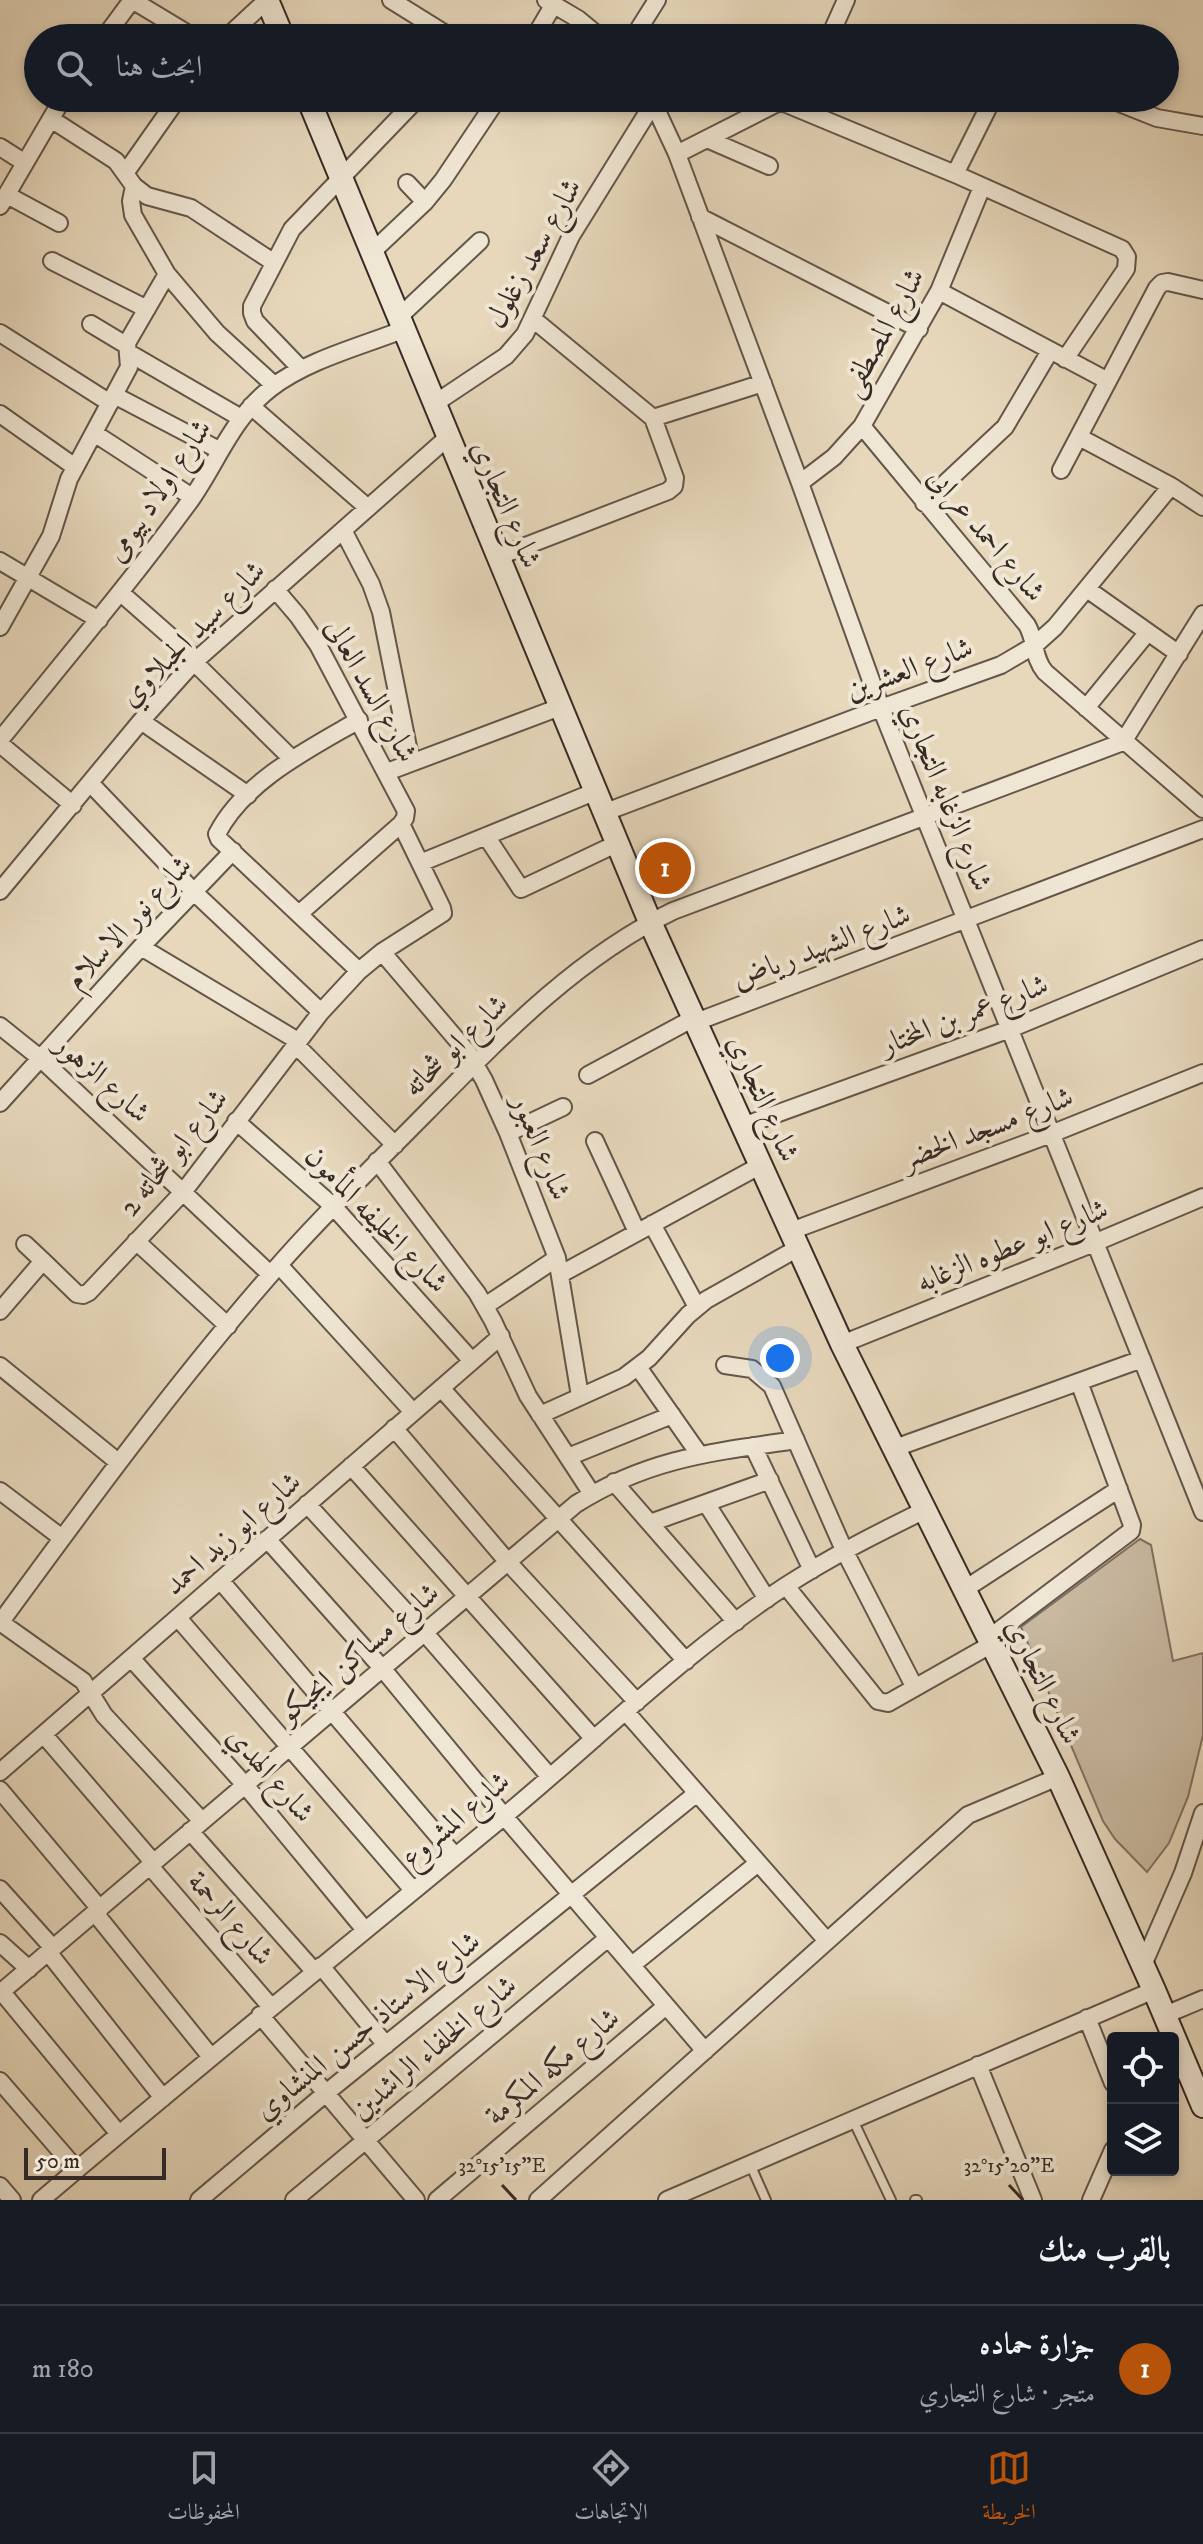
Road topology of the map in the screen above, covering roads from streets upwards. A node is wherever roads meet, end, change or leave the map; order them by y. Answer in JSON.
{"nodes":[{"id":1,"x":132,"y":0,"type":"edge"},
{"id":2,"x":267,"y":0,"type":"edge"},
{"id":3,"x":391,"y":0,"type":"edge"},
{"id":4,"x":657,"y":0,"type":"edge"},
{"id":5,"x":846,"y":0,"type":"edge"},
{"id":6,"x":550,"y":2,"type":"edge"},
{"id":7,"x":114,"y":24,"type":"edge"},
{"id":8,"x":172,"y":24,"type":"edge"},
{"id":9,"x":241,"y":24,"type":"edge"},
{"id":10,"x":277,"y":24,"type":"edge"},
{"id":11,"x":430,"y":24,"type":"edge"},
{"id":12,"x":540,"y":24,"type":"edge"},
{"id":13,"x":581,"y":24,"type":"edge"},
{"id":14,"x":642,"y":24,"type":"edge"},
{"id":15,"x":835,"y":24,"type":"edge"},
{"id":16,"x":55,"y":112,"type":"edge"},
{"id":17,"x":170,"y":112,"type":"edge"},
{"id":18,"x":314,"y":112,"type":"edge"},
{"id":19,"x":405,"y":112,"type":"edge"},
{"id":20,"x":489,"y":112,"type":"edge"},
{"id":21,"x":645,"y":112,"type":"edge"},
{"id":22,"x":658,"y":112,"type":"edge"},
{"id":23,"x":761,"y":112,"type":"edge"},
{"id":24,"x":813,"y":112,"type":"edge"},
{"id":25,"x":986,"y":112,"type":"edge"},
{"id":26,"x":1142,"y":112,"type":"edge"},
{"id":27,"x":51,"y":119,"type":"junction"},
{"id":28,"x":1203,"y":126,"type":"edge"},
{"id":29,"x":707,"y":139,"type":"junction"},
{"id":30,"x":0,"y":147,"type":"edge"},
{"id":31,"x":677,"y":154,"type":"junction"},
{"id":32,"x":25,"y":163,"type":"junction"},
{"id":33,"x":769,"y":166,"type":"dead end"},
{"id":34,"x":955,"y":174,"type":"junction"},
{"id":35,"x":342,"y":178,"type":"junction"},
{"id":36,"x":130,"y":179,"type":"junction"},
{"id":37,"x":407,"y":183,"type":"dead end"},
{"id":38,"x":982,"y":187,"type":"junction"},
{"id":39,"x":3,"y":200,"type":"edge"},
{"id":40,"x":425,"y":202,"type":"junction"},
{"id":41,"x":700,"y":217,"type":"junction"},
{"id":42,"x":59,"y":223,"type":"dead end"},
{"id":43,"x":480,"y":241,"type":"dead end"},
{"id":44,"x":372,"y":252,"type":"junction"},
{"id":45,"x":52,"y":261,"type":"dead end"},
{"id":46,"x":273,"y":262,"type":"junction"},
{"id":47,"x":167,"y":274,"type":"junction"},
{"id":48,"x":1203,"y":290,"type":"edge"},
{"id":49,"x":939,"y":291,"type":"junction"},
{"id":50,"x":147,"y":309,"type":"junction"},
{"id":51,"x":533,"y":319,"type":"junction"},
{"id":52,"x":402,"y":323,"type":"junction"},
{"id":53,"x":91,"y":324,"type":"dead end"},
{"id":54,"x":919,"y":329,"type":"junction"},
{"id":55,"x":0,"y":333,"type":"edge"},
{"id":56,"x":128,"y":349,"type":"junction"},
{"id":57,"x":1058,"y":355,"type":"junction"},
{"id":58,"x":301,"y":369,"type":"junction"},
{"id":59,"x":1108,"y":381,"type":"junction"},
{"id":60,"x":763,"y":383,"type":"junction"},
{"id":61,"x":274,"y":385,"type":"junction"},
{"id":62,"x":112,"y":399,"type":"junction"},
{"id":63,"x":434,"y":404,"type":"junction"},
{"id":64,"x":246,"y":412,"type":"junction"},
{"id":65,"x":0,"y":414,"type":"edge"},
{"id":66,"x":653,"y":418,"type":"junction"},
{"id":67,"x":862,"y":426,"type":"junction"},
{"id":68,"x":94,"y":433,"type":"junction"},
{"id":69,"x":1079,"y":437,"type":"junction"},
{"id":70,"x":447,"y":438,"type":"junction"},
{"id":71,"x":219,"y":450,"type":"junction"},
{"id":72,"x":75,"y":467,"type":"junction"},
{"id":73,"x":1061,"y":470,"type":"dead end"},
{"id":74,"x":800,"y":483,"type":"junction"},
{"id":75,"x":1171,"y":486,"type":"junction"},
{"id":76,"x":192,"y":497,"type":"junction"},
{"id":77,"x":1201,"y":500,"type":"edge"},
{"id":78,"x":924,"y":503,"type":"junction"},
{"id":79,"x":368,"y":508,"type":"junction"},
{"id":80,"x":343,"y":530,"type":"junction"},
{"id":81,"x":497,"y":557,"type":"junction"},
{"id":82,"x":0,"y":561,"type":"edge"},
{"id":83,"x":30,"y":577,"type":"junction"},
{"id":84,"x":275,"y":589,"type":"junction"},
{"id":85,"x":1087,"y":589,"type":"junction"},
{"id":86,"x":121,"y":593,"type":"junction"},
{"id":87,"x":1203,"y":614,"type":"edge"},
{"id":88,"x":99,"y":620,"type":"junction"},
{"id":89,"x":0,"y":627,"type":"edge"},
{"id":90,"x":1148,"y":632,"type":"junction"},
{"id":91,"x":1035,"y":645,"type":"junction"},
{"id":92,"x":1179,"y":654,"type":"junction"},
{"id":93,"x":195,"y":660,"type":"junction"},
{"id":94,"x":560,"y":707,"type":"junction"},
{"id":95,"x":881,"y":708,"type":"junction"},
{"id":96,"x":1086,"y":708,"type":"junction"},
{"id":97,"x":359,"y":720,"type":"junction"},
{"id":98,"x":141,"y":721,"type":"junction"},
{"id":99,"x":0,"y":742,"type":"edge"},
{"id":100,"x":1123,"y":742,"type":"junction"},
{"id":101,"x":292,"y":759,"type":"junction"},
{"id":102,"x":411,"y":762,"type":"junction"},
{"id":103,"x":387,"y":772,"type":"junction"},
{"id":104,"x":91,"y":784,"type":"junction"},
{"id":105,"x":594,"y":792,"type":"junction"},
{"id":106,"x":248,"y":795,"type":"junction"},
{"id":107,"x":73,"y":805,"type":"junction"},
{"id":108,"x":1203,"y":809,"type":"edge"},
{"id":109,"x":603,"y":813,"type":"junction"},
{"id":110,"x":924,"y":816,"type":"junction"},
{"id":111,"x":401,"y":824,"type":"junction"},
{"id":112,"x":1203,"y":829,"type":"edge"},
{"id":113,"x":486,"y":836,"type":"junction"},
{"id":114,"x":616,"y":844,"type":"junction"},
{"id":115,"x":233,"y":851,"type":"junction"},
{"id":116,"x":420,"y":863,"type":"junction"},
{"id":117,"x":0,"y":891,"type":"edge"},
{"id":118,"x":195,"y":893,"type":"junction"},
{"id":119,"x":300,"y":913,"type":"junction"},
{"id":120,"x":966,"y":921,"type":"junction"},
{"id":121,"x":650,"y":922,"type":"junction"},
{"id":122,"x":141,"y":947,"type":"junction"},
{"id":123,"x":1203,"y":949,"type":"edge"},
{"id":124,"x":382,"y":952,"type":"junction"},
{"id":125,"x":359,"y":971,"type":"junction"},
{"id":126,"x":321,"y":1012,"type":"junction"},
{"id":127,"x":695,"y":1020,"type":"junction"},
{"id":128,"x":0,"y":1026,"type":"edge"},
{"id":129,"x":1010,"y":1029,"type":"junction"},
{"id":130,"x":296,"y":1042,"type":"junction"},
{"id":131,"x":40,"y":1058,"type":"junction"},
{"id":132,"x":475,"y":1063,"type":"junction"},
{"id":133,"x":1203,"y":1073,"type":"edge"},
{"id":134,"x":588,"y":1075,"type":"dead end"},
{"id":135,"x":0,"y":1103,"type":"edge"},
{"id":136,"x":563,"y":1107,"type":"dead end"},
{"id":137,"x":236,"y":1121,"type":"junction"},
{"id":138,"x":743,"y":1126,"type":"junction"},
{"id":139,"x":508,"y":1133,"type":"junction"},
{"id":140,"x":1051,"y":1134,"type":"junction"},
{"id":141,"x":595,"y":1141,"type":"dead end"},
{"id":142,"x":395,"y":1145,"type":"junction"},
{"id":143,"x":377,"y":1161,"type":"junction"},
{"id":144,"x":761,"y":1165,"type":"junction"},
{"id":145,"x":184,"y":1191,"type":"junction"},
{"id":146,"x":1203,"y":1197,"type":"edge"},
{"id":147,"x":333,"y":1206,"type":"junction"},
{"id":148,"x":644,"y":1228,"type":"junction"},
{"id":149,"x":794,"y":1239,"type":"junction"},
{"id":150,"x":136,"y":1241,"type":"junction"},
{"id":151,"x":1094,"y":1243,"type":"junction"},
{"id":152,"x":25,"y":1244,"type":"dead end"},
{"id":153,"x":43,"y":1261,"type":"junction"},
{"id":154,"x":559,"y":1266,"type":"junction"},
{"id":155,"x":274,"y":1269,"type":"junction"},
{"id":156,"x":485,"y":1306,"type":"junction"},
{"id":157,"x":697,"y":1307,"type":"junction"},
{"id":158,"x":0,"y":1311,"type":"edge"},
{"id":159,"x":228,"y":1326,"type":"junction"},
{"id":160,"x":501,"y":1336,"type":"junction"},
{"id":161,"x":842,"y":1344,"type":"junction"},
{"id":162,"x":1142,"y":1359,"type":"junction"},
{"id":163,"x":472,"y":1361,"type":"junction"},
{"id":164,"x":725,"y":1365,"type":"dead end"},
{"id":165,"x":0,"y":1366,"type":"edge"},
{"id":166,"x":638,"y":1367,"type":"junction"},
{"id":167,"x":1079,"y":1382,"type":"junction"},
{"id":168,"x":441,"y":1388,"type":"junction"},
{"id":169,"x":580,"y":1396,"type":"junction"},
{"id":170,"x":413,"y":1412,"type":"junction"},
{"id":171,"x":540,"y":1415,"type":"junction"},
{"id":172,"x":672,"y":1415,"type":"junction"},
{"id":173,"x":394,"y":1428,"type":"junction"},
{"id":174,"x":796,"y":1440,"type":"junction"},
{"id":175,"x":753,"y":1446,"type":"junction"},
{"id":176,"x":895,"y":1448,"type":"junction"},
{"id":177,"x":699,"y":1454,"type":"junction"},
{"id":178,"x":568,"y":1457,"type":"junction"},
{"id":179,"x":118,"y":1462,"type":"junction"},
{"id":180,"x":351,"y":1466,"type":"junction"},
{"id":181,"x":770,"y":1480,"type":"junction"},
{"id":182,"x":614,"y":1482,"type":"junction"},
{"id":183,"x":1119,"y":1489,"type":"junction"},
{"id":184,"x":0,"y":1491,"type":"edge"},
{"id":185,"x":592,"y":1494,"type":"junction"},
{"id":186,"x":706,"y":1503,"type":"junction"},
{"id":187,"x":307,"y":1504,"type":"junction"},
{"id":188,"x":925,"y":1510,"type":"junction"},
{"id":189,"x":1203,"y":1512,"type":"edge"},
{"id":190,"x":558,"y":1518,"type":"junction"},
{"id":191,"x":650,"y":1523,"type":"junction"},
{"id":192,"x":62,"y":1538,"type":"junction"},
{"id":193,"x":267,"y":1539,"type":"junction"},
{"id":194,"x":844,"y":1550,"type":"junction"},
{"id":195,"x":507,"y":1561,"type":"junction"},
{"id":196,"x":812,"y":1570,"type":"junction"},
{"id":197,"x":220,"y":1580,"type":"junction"},
{"id":198,"x":786,"y":1586,"type":"junction"},
{"id":199,"x":965,"y":1589,"type":"junction"},
{"id":200,"x":466,"y":1597,"type":"junction"},
{"id":201,"x":767,"y":1599,"type":"junction"},
{"id":202,"x":2,"y":1615,"type":"edge"},
{"id":203,"x":178,"y":1618,"type":"junction"},
{"id":204,"x":736,"y":1622,"type":"junction"},
{"id":205,"x":424,"y":1632,"type":"junction"},
{"id":206,"x":991,"y":1641,"type":"junction"},
{"id":207,"x":131,"y":1658,"type":"junction"},
{"id":208,"x":686,"y":1661,"type":"junction"},
{"id":209,"x":382,"y":1668,"type":"junction"},
{"id":210,"x":915,"y":1688,"type":"junction"},
{"id":211,"x":92,"y":1692,"type":"junction"},
{"id":212,"x":632,"y":1707,"type":"junction"},
{"id":213,"x":332,"y":1710,"type":"junction"},
{"id":214,"x":44,"y":1735,"type":"junction"},
{"id":215,"x":594,"y":1739,"type":"junction"},
{"id":216,"x":289,"y":1747,"type":"junction"},
{"id":217,"x":0,"y":1772,"type":"edge"},
{"id":218,"x":550,"y":1777,"type":"junction"},
{"id":219,"x":1058,"y":1777,"type":"junction"},
{"id":220,"x":245,"y":1785,"type":"junction"},
{"id":221,"x":0,"y":1790,"type":"edge"},
{"id":222,"x":697,"y":1793,"type":"junction"},
{"id":223,"x":1203,"y":1813,"type":"edge"},
{"id":224,"x":504,"y":1816,"type":"junction"},
{"id":225,"x":196,"y":1826,"type":"junction"},
{"id":226,"x":455,"y":1856,"type":"junction"},
{"id":227,"x":758,"y":1863,"type":"junction"},
{"id":228,"x":151,"y":1864,"type":"junction"},
{"id":229,"x":0,"y":1889,"type":"edge"},
{"id":230,"x":413,"y":1890,"type":"junction"},
{"id":231,"x":571,"y":1895,"type":"junction"},
{"id":232,"x":98,"y":1911,"type":"junction"},
{"id":233,"x":365,"y":1930,"type":"junction"},
{"id":234,"x":608,"y":1938,"type":"junction"},
{"id":235,"x":827,"y":1941,"type":"junction"},
{"id":236,"x":0,"y":1943,"type":"edge"},
{"id":237,"x":51,"y":1950,"type":"junction"},
{"id":238,"x":632,"y":1965,"type":"junction"},
{"id":239,"x":1143,"y":1965,"type":"junction"},
{"id":240,"x":318,"y":1968,"type":"junction"},
{"id":241,"x":29,"y":1969,"type":"junction"},
{"id":242,"x":1154,"y":1990,"type":"junction"},
{"id":243,"x":1,"y":1992,"type":"edge"},
{"id":244,"x":1203,"y":1999,"type":"edge"},
{"id":245,"x":666,"y":2006,"type":"junction"},
{"id":246,"x":266,"y":2011,"type":"junction"},
{"id":247,"x":1165,"y":2015,"type":"junction"},
{"id":248,"x":1087,"y":2018,"type":"junction"},
{"id":249,"x":386,"y":2045,"type":"junction"},
{"id":250,"x":705,"y":2051,"type":"junction"},
{"id":251,"x":211,"y":2057,"type":"junction"},
{"id":252,"x":978,"y":2065,"type":"junction"},
{"id":253,"x":1107,"y":2068,"type":"edge"},
{"id":254,"x":1198,"y":2078,"type":"edge"},
{"id":255,"x":0,"y":2081,"type":"edge"},
{"id":256,"x":326,"y":2093,"type":"junction"},
{"id":257,"x":163,"y":2098,"type":"junction"},
{"id":258,"x":1203,"y":2106,"type":"edge"},
{"id":259,"x":119,"y":2134,"type":"junction"},
{"id":260,"x":365,"y":2140,"type":"junction"},
{"id":261,"x":1107,"y":2164,"type":"edge"},
{"id":262,"x":77,"y":2170,"type":"junction"},
{"id":263,"x":0,"y":2186,"type":"edge"},
{"id":264,"x":12,"y":2200,"type":"edge"},
{"id":265,"x":41,"y":2200,"type":"edge"},
{"id":266,"x":199,"y":2200,"type":"edge"},
{"id":267,"x":294,"y":2200,"type":"edge"},
{"id":268,"x":416,"y":2200,"type":"edge"},
{"id":269,"x":437,"y":2200,"type":"edge"},
{"id":270,"x":538,"y":2200,"type":"edge"},
{"id":271,"x":667,"y":2200,"type":"edge"},
{"id":272,"x":1033,"y":2200,"type":"edge"},
{"id":273,"x":1091,"y":2200,"type":"edge"}],
"edges":[{"from":1,"to":7,"type":"street"},
{"from":1,"to":8,"type":"street"},
{"from":2,"to":9,"type":"street"},
{"from":2,"to":10,"type":"street"},
{"from":3,"to":11,"type":"street"},
{"from":4,"to":14,"type":"street"},
{"from":5,"to":15,"type":"street"},
{"from":6,"to":12,"type":"street"},
{"from":6,"to":13,"type":"street"},
{"from":16,"to":27,"type":"street"},
{"from":17,"to":36,"type":"street"},
{"from":18,"to":35,"type":"street","name":"شارع التجاري"},
{"from":19,"to":35,"type":"street"},
{"from":20,"to":40,"type":"street"},
{"from":21,"to":51,"type":"street","name":"شارع سعد زغلول"},
{"from":22,"to":31,"type":"street","name":"شارع الزغابه التجاري"},
{"from":23,"to":29,"type":"street"},
{"from":24,"to":34,"type":"street"},
{"from":25,"to":34,"type":"street"},
{"from":26,"to":28,"type":"street"},
{"from":27,"to":32,"type":"street"},
{"from":27,"to":36,"type":"street"},
{"from":29,"to":31,"type":"street"},
{"from":29,"to":33,"type":"street"},
{"from":30,"to":32,"type":"street"},
{"from":31,"to":41,"type":"street","name":"شارع الزغابه التجاري"},
{"from":32,"to":39,"type":"street"},
{"from":34,"to":38,"type":"street"},
{"from":35,"to":44,"type":"street","name":"شارع التجاري"},
{"from":35,"to":46,"type":"street"},
{"from":36,"to":46,"type":"street"},
{"from":36,"to":47,"type":"street"},
{"from":37,"to":40,"type":"street"},
{"from":38,"to":49,"type":"street","name":"شارع المصطفى"},
{"from":38,"to":57,"type":"street"},
{"from":39,"to":42,"type":"street"},
{"from":40,"to":44,"type":"street"},
{"from":41,"to":54,"type":"street"},
{"from":41,"to":60,"type":"street","name":"شارع الزغابه التجاري"},
{"from":43,"to":52,"type":"street"},
{"from":44,"to":52,"type":"street","name":"شارع التجاري"},
{"from":45,"to":50,"type":"street"},
{"from":46,"to":58,"type":"street"},
{"from":47,"to":50,"type":"street"},
{"from":47,"to":61,"type":"street"},
{"from":48,"to":59,"type":"street"},
{"from":49,"to":54,"type":"street","name":"شارع المصطفى"},
{"from":49,"to":57,"type":"street"},
{"from":50,"to":56,"type":"street"},
{"from":51,"to":63,"type":"street","name":"شارع سعد زغلول"},
{"from":51,"to":66,"type":"street"},
{"from":52,"to":58,"type":"street","name":"شارع اولاد بيومى"},
{"from":52,"to":63,"type":"street","name":"شارع التجاري"},
{"from":53,"to":56,"type":"street"},
{"from":54,"to":67,"type":"street","name":"شارع المصطفى"},
{"from":55,"to":62,"type":"street"},
{"from":56,"to":62,"type":"street"},
{"from":56,"to":64,"type":"street"},
{"from":57,"to":59,"type":"street"},
{"from":57,"to":78,"type":"street"},
{"from":58,"to":61,"type":"street","name":"شارع اولاد بيومى"},
{"from":59,"to":69,"type":"street"},
{"from":60,"to":66,"type":"street"},
{"from":60,"to":74,"type":"street","name":"شارع الزغابه التجاري"},
{"from":61,"to":64,"type":"street","name":"شارع اولاد بيومى"},
{"from":62,"to":68,"type":"street"},
{"from":62,"to":71,"type":"street"},
{"from":63,"to":70,"type":"street","name":"شارع التجاري"},
{"from":64,"to":71,"type":"street","name":"شارع اولاد بيومى"},
{"from":64,"to":79,"type":"street"},
{"from":65,"to":72,"type":"street"},
{"from":66,"to":81,"type":"street"},
{"from":67,"to":74,"type":"street","name":"شارع المصطفى"},
{"from":67,"to":78,"type":"street","name":"شارع احمد عرابى"},
{"from":68,"to":72,"type":"street"},
{"from":68,"to":76,"type":"street"},
{"from":69,"to":73,"type":"street"},
{"from":69,"to":75,"type":"street"},
{"from":70,"to":79,"type":"street","name":"شارع سيد الجبلاوي"},
{"from":70,"to":81,"type":"street","name":"شارع التجاري"},
{"from":71,"to":76,"type":"street","name":"شارع اولاد بيومى"},
{"from":72,"to":83,"type":"street"},
{"from":74,"to":95,"type":"street","name":"شارع الزغابه التجاري"},
{"from":75,"to":77,"type":"street"},
{"from":75,"to":85,"type":"street","name":"شارع العشرين"},
{"from":76,"to":86,"type":"street","name":"شارع اولاد بيومى"},
{"from":78,"to":91,"type":"street","name":"شارع احمد عرابى"},
{"from":79,"to":80,"type":"street","name":"شارع سيد الجبلاوي"},
{"from":80,"to":84,"type":"street","name":"شارع سيد الجبلاوي"},
{"from":80,"to":102,"type":"street"},
{"from":81,"to":94,"type":"street","name":"شارع التجاري"},
{"from":82,"to":83,"type":"street"},
{"from":83,"to":88,"type":"street"},
{"from":83,"to":89,"type":"street"},
{"from":84,"to":93,"type":"street","name":"شارع سيد الجبلاوي"},
{"from":84,"to":97,"type":"street","name":"شارع السد العالى"},
{"from":85,"to":90,"type":"street"},
{"from":85,"to":91,"type":"street","name":"شارع العشرين"},
{"from":86,"to":88,"type":"street","name":"شارع اولاد بيومى"},
{"from":86,"to":93,"type":"street"},
{"from":87,"to":92,"type":"street"},
{"from":88,"to":99,"type":"street","name":"شارع اولاد بيومى"},
{"from":90,"to":92,"type":"street"},
{"from":90,"to":96,"type":"street"},
{"from":91,"to":95,"type":"street","name":"شارع العشرين"},
{"from":91,"to":96,"type":"street","name":"شارع احمد عرابى"},
{"from":92,"to":100,"type":"street"},
{"from":93,"to":98,"type":"street","name":"شارع سيد الجبلاوي"},
{"from":93,"to":101,"type":"street"},
{"from":94,"to":102,"type":"street"},
{"from":94,"to":105,"type":"street","name":"شارع التجاري"},
{"from":95,"to":109,"type":"street","name":"شارع العشرين"},
{"from":95,"to":110,"type":"street","name":"شارع الزغابه التجاري"},
{"from":96,"to":100,"type":"street","name":"شارع احمد عرابى"},
{"from":97,"to":101,"type":"street"},
{"from":97,"to":103,"type":"street","name":"شارع السد العالى"},
{"from":98,"to":104,"type":"street","name":"شارع سيد الجبلاوي"},
{"from":98,"to":106,"type":"street"},
{"from":99,"to":107,"type":"street"},
{"from":100,"to":108,"type":"street","name":"شارع احمد عرابى"},
{"from":100,"to":110,"type":"street","name":"شارع ابو شحاته"},
{"from":101,"to":106,"type":"street"},
{"from":102,"to":103,"type":"street"},
{"from":103,"to":111,"type":"street","name":"شارع السد العالى"},
{"from":104,"to":107,"type":"street","name":"شارع سيد الجبلاوي"},
{"from":104,"to":118,"type":"street"},
{"from":105,"to":109,"type":"street","name":"شارع التجاري"},
{"from":105,"to":113,"type":"street"},
{"from":106,"to":115,"type":"street"},
{"from":107,"to":117,"type":"street","name":"شارع سيد الجبلاوي"},
{"from":109,"to":114,"type":"street","name":"شارع التجاري"},
{"from":110,"to":120,"type":"street","name":"شارع الزغابه التجاري"},
{"from":110,"to":121,"type":"street","name":"شارع ابو شحاته"},
{"from":111,"to":116,"type":"street","name":"شارع السد العالى"},
{"from":111,"to":119,"type":"street"},
{"from":112,"to":120,"type":"street","name":"شارع الشهيد رياض"},
{"from":113,"to":114,"type":"street"},
{"from":113,"to":116,"type":"street"},
{"from":114,"to":121,"type":"street","name":"شارع التجاري"},
{"from":115,"to":118,"type":"street","name":"شارع نور الاسلام"},
{"from":115,"to":119,"type":"street"},
{"from":116,"to":124,"type":"street","name":"شارع ابو شحاته 2"},
{"from":118,"to":122,"type":"street","name":"شارع نور الاسلام"},
{"from":118,"to":126,"type":"street"},
{"from":119,"to":125,"type":"street"},
{"from":120,"to":127,"type":"street","name":"شارع الشهيد رياض"},
{"from":120,"to":129,"type":"street","name":"شارع الزغابه التجاري"},
{"from":121,"to":127,"type":"street","name":"شارع التجاري"},
{"from":121,"to":132,"type":"street","name":"شارع ابو شحاته"},
{"from":122,"to":130,"type":"street"},
{"from":122,"to":131,"type":"street","name":"شارع نور الاسلام"},
{"from":123,"to":129,"type":"street","name":"شارع عمر بن المختار"},
{"from":124,"to":125,"type":"street","name":"شارع ابو شحاته 2"},
{"from":124,"to":132,"type":"street","name":"شارع العبور"},
{"from":125,"to":126,"type":"street","name":"شارع ابو شحاته 2"},
{"from":126,"to":130,"type":"street","name":"شارع ابو شحاته 2"},
{"from":127,"to":134,"type":"street","name":"شارع الشهيد رياض"},
{"from":127,"to":138,"type":"street","name":"شارع التجاري"},
{"from":128,"to":131,"type":"street","name":"شارع الزهور"},
{"from":129,"to":138,"type":"street","name":"شارع عمر بن المختار"},
{"from":129,"to":140,"type":"street","name":"شارع الزغابه التجاري"},
{"from":130,"to":137,"type":"street","name":"شارع ابو شحاته 2"},
{"from":130,"to":142,"type":"street"},
{"from":131,"to":135,"type":"street","name":"شارع نور الاسلام"},
{"from":131,"to":145,"type":"street","name":"شارع الزهور"},
{"from":132,"to":139,"type":"street","name":"شارع العبور"},
{"from":132,"to":142,"type":"street","name":"شارع ابو شحاته"},
{"from":133,"to":140,"type":"street","name":"شارع مسجد الخضر"},
{"from":136,"to":139,"type":"street"},
{"from":137,"to":145,"type":"street","name":"شارع ابو شحاته 2"},
{"from":137,"to":147,"type":"street","name":"شارع الخليفه المأمون"},
{"from":138,"to":144,"type":"street","name":"شارع التجاري"},
{"from":139,"to":154,"type":"street","name":"شارع العبور"},
{"from":140,"to":149,"type":"street","name":"شارع مسجد الخضر"},
{"from":140,"to":151,"type":"street","name":"شارع الزغابه التجاري"},
{"from":141,"to":148,"type":"street"},
{"from":142,"to":143,"type":"street","name":"شارع ابو شحاته"},
{"from":143,"to":147,"type":"street","name":"شارع ابو شحاته"},
{"from":143,"to":156,"type":"street"},
{"from":144,"to":148,"type":"street"},
{"from":144,"to":149,"type":"street","name":"شارع التجاري"},
{"from":145,"to":150,"type":"street","name":"شارع ابو شحاته 2"},
{"from":145,"to":155,"type":"street","name":"شارع الزهور"},
{"from":146,"to":151,"type":"street","name":"شارع ابو عطوه الزغابه"},
{"from":147,"to":155,"type":"street","name":"شارع ابو شحاته"},
{"from":147,"to":163,"type":"street","name":"شارع الخليفه المأمون"},
{"from":148,"to":154,"type":"street"},
{"from":148,"to":157,"type":"street"},
{"from":149,"to":157,"type":"street","name":"شارع مسجد الخضر"},
{"from":149,"to":161,"type":"street","name":"شارع التجاري"},
{"from":150,"to":153,"type":"street","name":"شارع ابو شحاته 2"},
{"from":150,"to":159,"type":"street"},
{"from":151,"to":161,"type":"street","name":"شارع ابو عطوه الزغابه"},
{"from":151,"to":162,"type":"street","name":"شارع الزغابه التجاري"},
{"from":152,"to":153,"type":"street"},
{"from":153,"to":158,"type":"street"},
{"from":154,"to":156,"type":"street"},
{"from":154,"to":169,"type":"street","name":"شارع العبور"},
{"from":155,"to":159,"type":"street","name":"شارع ابو شحاته"},
{"from":155,"to":170,"type":"street","name":"شارع الزهور"},
{"from":156,"to":160,"type":"street"},
{"from":157,"to":166,"type":"street","name":"شارع مسجد الخضر"},
{"from":159,"to":179,"type":"street","name":"شارع ابو شحاته"},
{"from":160,"to":163,"type":"street","name":"شارع ابو زيد احمد"},
{"from":160,"to":171,"type":"street"},
{"from":161,"to":176,"type":"street","name":"شارع التجاري"},
{"from":162,"to":167,"type":"street"},
{"from":162,"to":189,"type":"street","name":"شارع الزغابه التجاري"},
{"from":163,"to":168,"type":"street","name":"شارع ابو زيد احمد"},
{"from":164,"to":174,"type":"street"},
{"from":165,"to":179,"type":"street"},
{"from":166,"to":169,"type":"street","name":"شارع مسجد الخضر"},
{"from":166,"to":172,"type":"street"},
{"from":167,"to":176,"type":"street"},
{"from":167,"to":183,"type":"street"},
{"from":168,"to":170,"type":"street","name":"شارع ابو زيد احمد"},
{"from":168,"to":190,"type":"street"},
{"from":169,"to":171,"type":"street","name":"شارع مسجد الخضر"},
{"from":170,"to":173,"type":"street","name":"شارع ابو زيد احمد"},
{"from":171,"to":178,"type":"street"},
{"from":172,"to":177,"type":"street"},
{"from":172,"to":178,"type":"street"},
{"from":173,"to":180,"type":"street","name":"شارع ابو زيد احمد"},
{"from":173,"to":195,"type":"street"},
{"from":174,"to":175,"type":"street","name":"شارع مساكن ايجيكو"},
{"from":174,"to":194,"type":"street"},
{"from":175,"to":177,"type":"street","name":"شارع مساكن ايجيكو"},
{"from":175,"to":181,"type":"street"},
{"from":176,"to":188,"type":"street","name":"شارع التجاري"},
{"from":177,"to":182,"type":"street","name":"شارع مساكن ايجيكو"},
{"from":178,"to":185,"type":"street"},
{"from":179,"to":192,"type":"street","name":"شارع ابو شحاته"},
{"from":180,"to":187,"type":"street","name":"شارع ابو زيد احمد"},
{"from":180,"to":200,"type":"street"},
{"from":181,"to":186,"type":"street"},
{"from":181,"to":196,"type":"street"},
{"from":182,"to":185,"type":"street","name":"شارع مساكن ايجيكو"},
{"from":182,"to":191,"type":"street"},
{"from":183,"to":199,"type":"street"},
{"from":183,"to":206,"type":"street"},
{"from":184,"to":192,"type":"street"},
{"from":185,"to":190,"type":"street","name":"شارع مساكن ايجيكو"},
{"from":186,"to":191,"type":"street"},
{"from":186,"to":201,"type":"street"},
{"from":187,"to":193,"type":"street","name":"شارع ابو زيد احمد"},
{"from":187,"to":205,"type":"street"},
{"from":188,"to":194,"type":"street","name":"شارع المشروع"},
{"from":188,"to":199,"type":"street","name":"شارع التجاري"},
{"from":190,"to":195,"type":"street","name":"شارع مساكن ايجيكو"},
{"from":190,"to":208,"type":"street"},
{"from":191,"to":204,"type":"street"},
{"from":192,"to":202,"type":"street","name":"شارع ابو شحاته"},
{"from":193,"to":197,"type":"street","name":"شارع ابو زيد احمد"},
{"from":193,"to":209,"type":"street"},
{"from":194,"to":196,"type":"street","name":"شارع المشروع"},
{"from":194,"to":210,"type":"street"},
{"from":195,"to":200,"type":"street","name":"شارع مساكن ايجيكو"},
{"from":195,"to":212,"type":"street"},
{"from":196,"to":198,"type":"street","name":"شارع المشروع"},
{"from":197,"to":203,"type":"street","name":"شارع ابو زيد احمد"},
{"from":197,"to":213,"type":"street"},
{"from":198,"to":201,"type":"street","name":"شارع المشروع"},
{"from":198,"to":210,"type":"street"},
{"from":199,"to":206,"type":"street","name":"شارع التجاري"},
{"from":200,"to":205,"type":"street","name":"شارع مساكن ايجيكو"},
{"from":200,"to":215,"type":"street"},
{"from":201,"to":204,"type":"street","name":"شارع المشروع"},
{"from":202,"to":211,"type":"street"},
{"from":203,"to":207,"type":"street","name":"شارع ابو زيد احمد"},
{"from":203,"to":216,"type":"street"},
{"from":204,"to":208,"type":"street","name":"شارع المشروع"},
{"from":205,"to":209,"type":"street","name":"شارع مساكن ايجيكو"},
{"from":205,"to":218,"type":"street"},
{"from":206,"to":210,"type":"street"},
{"from":206,"to":219,"type":"street","name":"شارع التجاري"},
{"from":207,"to":211,"type":"street","name":"شارع ابو زيد احمد"},
{"from":207,"to":220,"type":"street","name":"شارع الهدي"},
{"from":208,"to":212,"type":"street","name":"شارع المشروع"},
{"from":209,"to":213,"type":"street","name":"شارع مساكن ايجيكو"},
{"from":209,"to":224,"type":"street"},
{"from":211,"to":214,"type":"street","name":"شارع ابو زيد احمد"},
{"from":211,"to":225,"type":"street"},
{"from":212,"to":215,"type":"street","name":"شارع المشروع"},
{"from":212,"to":222,"type":"street"},
{"from":213,"to":216,"type":"street","name":"شارع مساكن ايجيكو"},
{"from":213,"to":226,"type":"street"},
{"from":214,"to":217,"type":"street","name":"شارع ابو زيد احمد"},
{"from":214,"to":228,"type":"street","name":"شارع الرحمة"},
{"from":215,"to":218,"type":"street","name":"شارع المشروع"},
{"from":216,"to":220,"type":"street","name":"شارع مساكن ايجيكو"},
{"from":216,"to":230,"type":"street"},
{"from":218,"to":224,"type":"street","name":"شارع المشروع"},
{"from":219,"to":235,"type":"street"},
{"from":219,"to":239,"type":"street","name":"شارع التجاري"},
{"from":220,"to":225,"type":"street","name":"شارع مساكن ايجيكو"},
{"from":220,"to":233,"type":"street","name":"شارع الهدي"},
{"from":221,"to":232,"type":"street"},
{"from":222,"to":227,"type":"street"},
{"from":222,"to":231,"type":"street","name":"شارع الاستاذ حسن المنشاوي"},
{"from":223,"to":239,"type":"street"},
{"from":224,"to":226,"type":"street","name":"شارع المشروع"},
{"from":224,"to":231,"type":"street"},
{"from":225,"to":228,"type":"street","name":"شارع مساكن ايجيكو"},
{"from":225,"to":240,"type":"street"},
{"from":226,"to":230,"type":"street","name":"شارع المشروع"},
{"from":227,"to":235,"type":"street"},
{"from":227,"to":238,"type":"street"},
{"from":228,"to":232,"type":"street","name":"شارع مساكن ايجيكو"},
{"from":228,"to":246,"type":"street","name":"شارع الرحمة"},
{"from":229,"to":237,"type":"street"},
{"from":230,"to":233,"type":"street","name":"شارع المشروع"},
{"from":231,"to":234,"type":"street"},
{"from":231,"to":249,"type":"street","name":"شارع الاستاذ حسن المنشاوي"},
{"from":232,"to":237,"type":"street","name":"شارع مساكن ايجيكو"},
{"from":232,"to":251,"type":"street"},
{"from":233,"to":240,"type":"street","name":"شارع المشروع"},
{"from":234,"to":238,"type":"street"},
{"from":234,"to":260,"type":"street","name":"شارع الخلفاء الراشدين"},
{"from":235,"to":250,"type":"street"},
{"from":236,"to":241,"type":"street"},
{"from":237,"to":241,"type":"street","name":"شارع مساكن ايجيكو"},
{"from":237,"to":257,"type":"street"},
{"from":238,"to":245,"type":"street"},
{"from":239,"to":242,"type":"street","name":"شارع التجاري"},
{"from":240,"to":246,"type":"street","name":"شارع المشروع"},
{"from":240,"to":249,"type":"street"},
{"from":241,"to":243,"type":"street","name":"شارع مساكن ايجيكو"},
{"from":242,"to":247,"type":"street","name":"شارع التجاري"},
{"from":242,"to":248,"type":"street"},
{"from":243,"to":259,"type":"street"},
{"from":244,"to":247,"type":"street"},
{"from":245,"to":250,"type":"street"},
{"from":245,"to":269,"type":"street","name":"شارع مكه المكرمة"},
{"from":246,"to":251,"type":"street","name":"شارع المشروع"},
{"from":246,"to":256,"type":"street","name":"شارع الرحمة"},
{"from":247,"to":254,"type":"street","name":"شارع التجاري"},
{"from":248,"to":252,"type":"street"},
{"from":248,"to":253,"type":"street"},
{"from":249,"to":256,"type":"street","name":"شارع الاستاذ حسن المنشاوي"},
{"from":250,"to":270,"type":"street"},
{"from":251,"to":257,"type":"street","name":"شارع المشروع"},
{"from":252,"to":271,"type":"street"},
{"from":252,"to":272,"type":"street"},
{"from":254,"to":258,"type":"street","name":"شارع التجاري"},
{"from":255,"to":262,"type":"street"},
{"from":256,"to":260,"type":"street","name":"شارع الرحمة"},
{"from":256,"to":266,"type":"street","name":"شارع الاستاذ حسن المنشاوي"},
{"from":257,"to":259,"type":"street","name":"شارع المشروع"},
{"from":259,"to":262,"type":"street","name":"شارع المشروع"},
{"from":260,"to":267,"type":"street","name":"شارع الخلفاء الراشدين"},
{"from":260,"to":268,"type":"street","name":"شارع الرحمة"},
{"from":261,"to":273,"type":"street"},
{"from":262,"to":265,"type":"street","name":"شارع المشروع"},
{"from":263,"to":264,"type":"street"}]}
